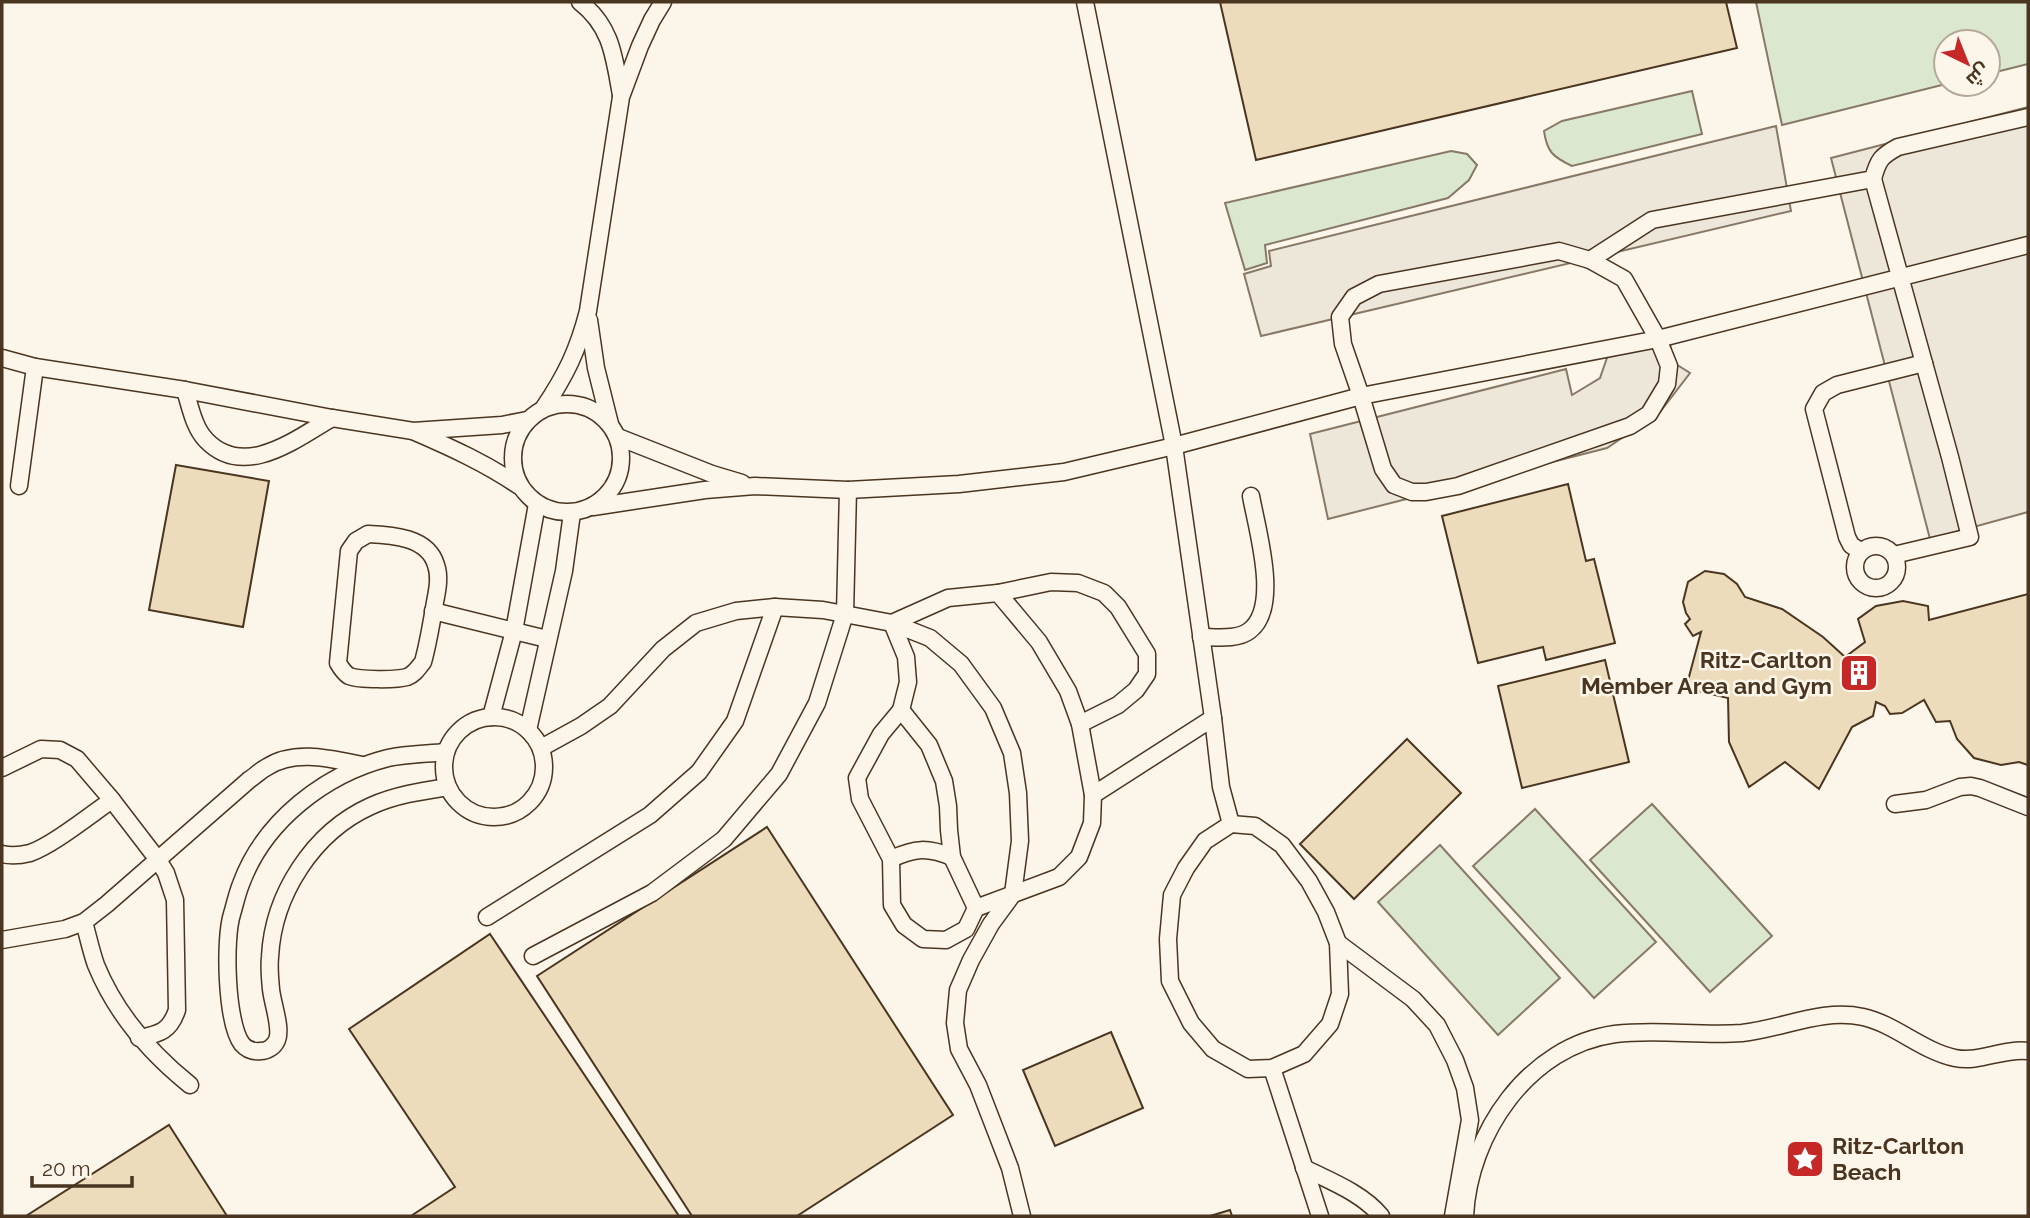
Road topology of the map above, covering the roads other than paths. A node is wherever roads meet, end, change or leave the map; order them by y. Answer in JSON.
{"nodes":[{"id":1,"x":580,"y":2,"type":"edge"},
{"id":2,"x":663,"y":2,"type":"edge"},
{"id":3,"x":1085,"y":2,"type":"edge"},
{"id":4,"x":621,"y":97,"type":"junction"},
{"id":5,"x":2028,"y":117,"type":"edge"},
{"id":6,"x":1873,"y":179,"type":"junction"},
{"id":7,"x":2028,"y":245,"type":"edge"},
{"id":8,"x":1590,"y":260,"type":"junction"},
{"id":9,"x":1900,"y":278,"type":"junction"},
{"id":10,"x":588,"y":311,"type":"junction"},
{"id":11,"x":1658,"y":339,"type":"junction"},
{"id":12,"x":2,"y":358,"type":"edge"},
{"id":13,"x":1924,"y":363,"type":"junction"},
{"id":14,"x":35,"y":367,"type":"junction"},
{"id":15,"x":185,"y":390,"type":"junction"},
{"id":16,"x":1362,"y":396,"type":"junction"},
{"id":17,"x":543,"y":409,"type":"junction"},
{"id":18,"x":332,"y":418,"type":"junction"},
{"id":19,"x":527,"y":420,"type":"junction"},
{"id":20,"x":614,"y":430,"type":"junction"},
{"id":21,"x":413,"y":431,"type":"junction"},
{"id":22,"x":1174,"y":446,"type":"junction"},
{"id":23,"x":19,"y":486,"type":"dead end"},
{"id":24,"x":755,"y":486,"type":"junction"},
{"id":25,"x":521,"y":488,"type":"junction"},
{"id":26,"x":848,"y":490,"type":"junction"},
{"id":27,"x":1251,"y":496,"type":"dead end"},
{"id":28,"x":537,"y":504,"type":"junction"},
{"id":29,"x":593,"y":507,"type":"junction"},
{"id":30,"x":572,"y":513,"type":"junction"},
{"id":31,"x":1860,"y":551,"type":"junction"},
{"id":32,"x":1894,"y":555,"type":"junction"},
{"id":33,"x":998,"y":593,"type":"junction"},
{"id":34,"x":775,"y":607,"type":"junction"},
{"id":35,"x":433,"y":611,"type":"junction"},
{"id":36,"x":845,"y":614,"type":"junction"},
{"id":37,"x":892,"y":623,"type":"junction"},
{"id":38,"x":514,"y":631,"type":"junction"},
{"id":39,"x":1202,"y":636,"type":"junction"},
{"id":40,"x":547,"y":639,"type":"junction"},
{"id":41,"x":901,"y":710,"type":"junction"},
{"id":42,"x":491,"y":717,"type":"junction"},
{"id":43,"x":1213,"y":718,"type":"junction"},
{"id":44,"x":1080,"y":724,"type":"junction"},
{"id":45,"x":528,"y":730,"type":"junction"},
{"id":46,"x":541,"y":748,"type":"junction"},
{"id":47,"x":446,"y":752,"type":"junction"},
{"id":48,"x":362,"y":765,"type":"junction"},
{"id":49,"x":2,"y":768,"type":"edge"},
{"id":50,"x":448,"y":787,"type":"junction"},
{"id":51,"x":1093,"y":795,"type":"junction"},
{"id":52,"x":112,"y":800,"type":"junction"},
{"id":53,"x":1895,"y":804,"type":"dead end"},
{"id":54,"x":2028,"y":807,"type":"edge"},
{"id":55,"x":1231,"y":824,"type":"junction"},
{"id":56,"x":2,"y":854,"type":"edge"},
{"id":57,"x":952,"y":857,"type":"junction"},
{"id":58,"x":891,"y":859,"type":"junction"},
{"id":59,"x":158,"y":860,"type":"junction"},
{"id":60,"x":1013,"y":894,"type":"junction"},
{"id":61,"x":976,"y":908,"type":"junction"},
{"id":62,"x":487,"y":917,"type":"dead end"},
{"id":63,"x":84,"y":922,"type":"junction"},
{"id":64,"x":2,"y":940,"type":"edge"},
{"id":65,"x":1338,"y":943,"type":"junction"},
{"id":66,"x":533,"y":956,"type":"dead end"},
{"id":67,"x":139,"y":1038,"type":"junction"},
{"id":68,"x":2028,"y":1051,"type":"edge"},
{"id":69,"x":1272,"y":1068,"type":"junction"},
{"id":70,"x":190,"y":1085,"type":"dead end"},
{"id":71,"x":1470,"y":1120,"type":"junction"},
{"id":72,"x":1489,"y":1126,"type":"junction"},
{"id":73,"x":1304,"y":1168,"type":"junction"},
{"id":74,"x":1023,"y":1216,"type":"edge"},
{"id":75,"x":1320,"y":1216,"type":"edge"},
{"id":76,"x":1381,"y":1216,"type":"edge"},
{"id":77,"x":1453,"y":1216,"type":"edge"},
{"id":78,"x":1465,"y":1216,"type":"edge"}],
"edges":[{"from":1,"to":4,"type":"lane"},
{"from":2,"to":4,"type":"lane"},
{"from":3,"to":22,"type":"lane"},
{"from":4,"to":10,"type":"lane"},
{"from":5,"to":6,"type":"lane"},
{"from":6,"to":8,"type":"lane"},
{"from":6,"to":9,"type":"lane"},
{"from":7,"to":9,"type":"lane"},
{"from":8,"to":11,"type":"lane"},
{"from":8,"to":16,"type":"lane"},
{"from":9,"to":11,"type":"lane"},
{"from":9,"to":13,"type":"lane"},
{"from":10,"to":17,"type":"lane"},
{"from":10,"to":20,"type":"lane"},
{"from":11,"to":16,"type":"lane"},
{"from":11,"to":16,"type":"lane"},
{"from":12,"to":14,"type":"lane"},
{"from":13,"to":31,"type":"lane"},
{"from":13,"to":32,"type":"lane"},
{"from":14,"to":15,"type":"lane"},
{"from":14,"to":23,"type":"lane"},
{"from":15,"to":18,"type":"lane"},
{"from":15,"to":18,"type":"lane"},
{"from":16,"to":22,"type":"lane"},
{"from":17,"to":19,"type":"lane"},
{"from":17,"to":20,"type":"lane"},
{"from":18,"to":21,"type":"lane"},
{"from":19,"to":21,"type":"lane"},
{"from":19,"to":25,"type":"lane"},
{"from":20,"to":24,"type":"lane"},
{"from":20,"to":29,"type":"lane"},
{"from":21,"to":25,"type":"lane"},
{"from":22,"to":26,"type":"lane"},
{"from":22,"to":39,"type":"lane"},
{"from":24,"to":26,"type":"lane"},
{"from":24,"to":29,"type":"lane"},
{"from":25,"to":28,"type":"lane"},
{"from":26,"to":36,"type":"lane"},
{"from":27,"to":39,"type":"lane"},
{"from":28,"to":30,"type":"lane"},
{"from":28,"to":38,"type":"lane"},
{"from":29,"to":30,"type":"lane"},
{"from":30,"to":40,"type":"lane"},
{"from":31,"to":32,"type":"lane"},
{"from":31,"to":32,"type":"lane"},
{"from":33,"to":37,"type":"lane"},
{"from":33,"to":44,"type":"lane"},
{"from":33,"to":44,"type":"lane"},
{"from":34,"to":36,"type":"lane"},
{"from":34,"to":46,"type":"lane"},
{"from":34,"to":62,"type":"lane"},
{"from":35,"to":35,"type":"lane"},
{"from":35,"to":38,"type":"lane"},
{"from":36,"to":37,"type":"lane"},
{"from":36,"to":66,"type":"lane"},
{"from":37,"to":41,"type":"lane"},
{"from":37,"to":60,"type":"lane"},
{"from":38,"to":40,"type":"lane"},
{"from":38,"to":42,"type":"lane"},
{"from":39,"to":43,"type":"lane"},
{"from":40,"to":45,"type":"lane"},
{"from":41,"to":57,"type":"lane"},
{"from":41,"to":58,"type":"lane"},
{"from":42,"to":45,"type":"lane"},
{"from":42,"to":47,"type":"lane"},
{"from":43,"to":51,"type":"lane"},
{"from":43,"to":55,"type":"lane"},
{"from":44,"to":51,"type":"lane"},
{"from":45,"to":46,"type":"lane"},
{"from":46,"to":50,"type":"lane"},
{"from":47,"to":48,"type":"lane"},
{"from":47,"to":50,"type":"lane"},
{"from":48,"to":50,"type":"lane"},
{"from":48,"to":59,"type":"lane"},
{"from":49,"to":52,"type":"lane"},
{"from":51,"to":60,"type":"lane"},
{"from":52,"to":56,"type":"lane"},
{"from":52,"to":59,"type":"lane"},
{"from":53,"to":54,"type":"lane"},
{"from":55,"to":65,"type":"lane"},
{"from":55,"to":69,"type":"lane"},
{"from":57,"to":58,"type":"lane"},
{"from":57,"to":61,"type":"lane"},
{"from":58,"to":61,"type":"lane"},
{"from":59,"to":63,"type":"lane"},
{"from":59,"to":67,"type":"lane"},
{"from":60,"to":61,"type":"lane"},
{"from":60,"to":74,"type":"lane"},
{"from":63,"to":64,"type":"lane"},
{"from":63,"to":67,"type":"lane"},
{"from":65,"to":69,"type":"lane"},
{"from":65,"to":71,"type":"lane"},
{"from":67,"to":70,"type":"lane"},
{"from":68,"to":72,"type":"lane"},
{"from":69,"to":73,"type":"lane"},
{"from":71,"to":72,"type":"lane"},
{"from":71,"to":77,"type":"lane"},
{"from":72,"to":78,"type":"lane"},
{"from":73,"to":75,"type":"lane"},
{"from":73,"to":76,"type":"lane"}]}
